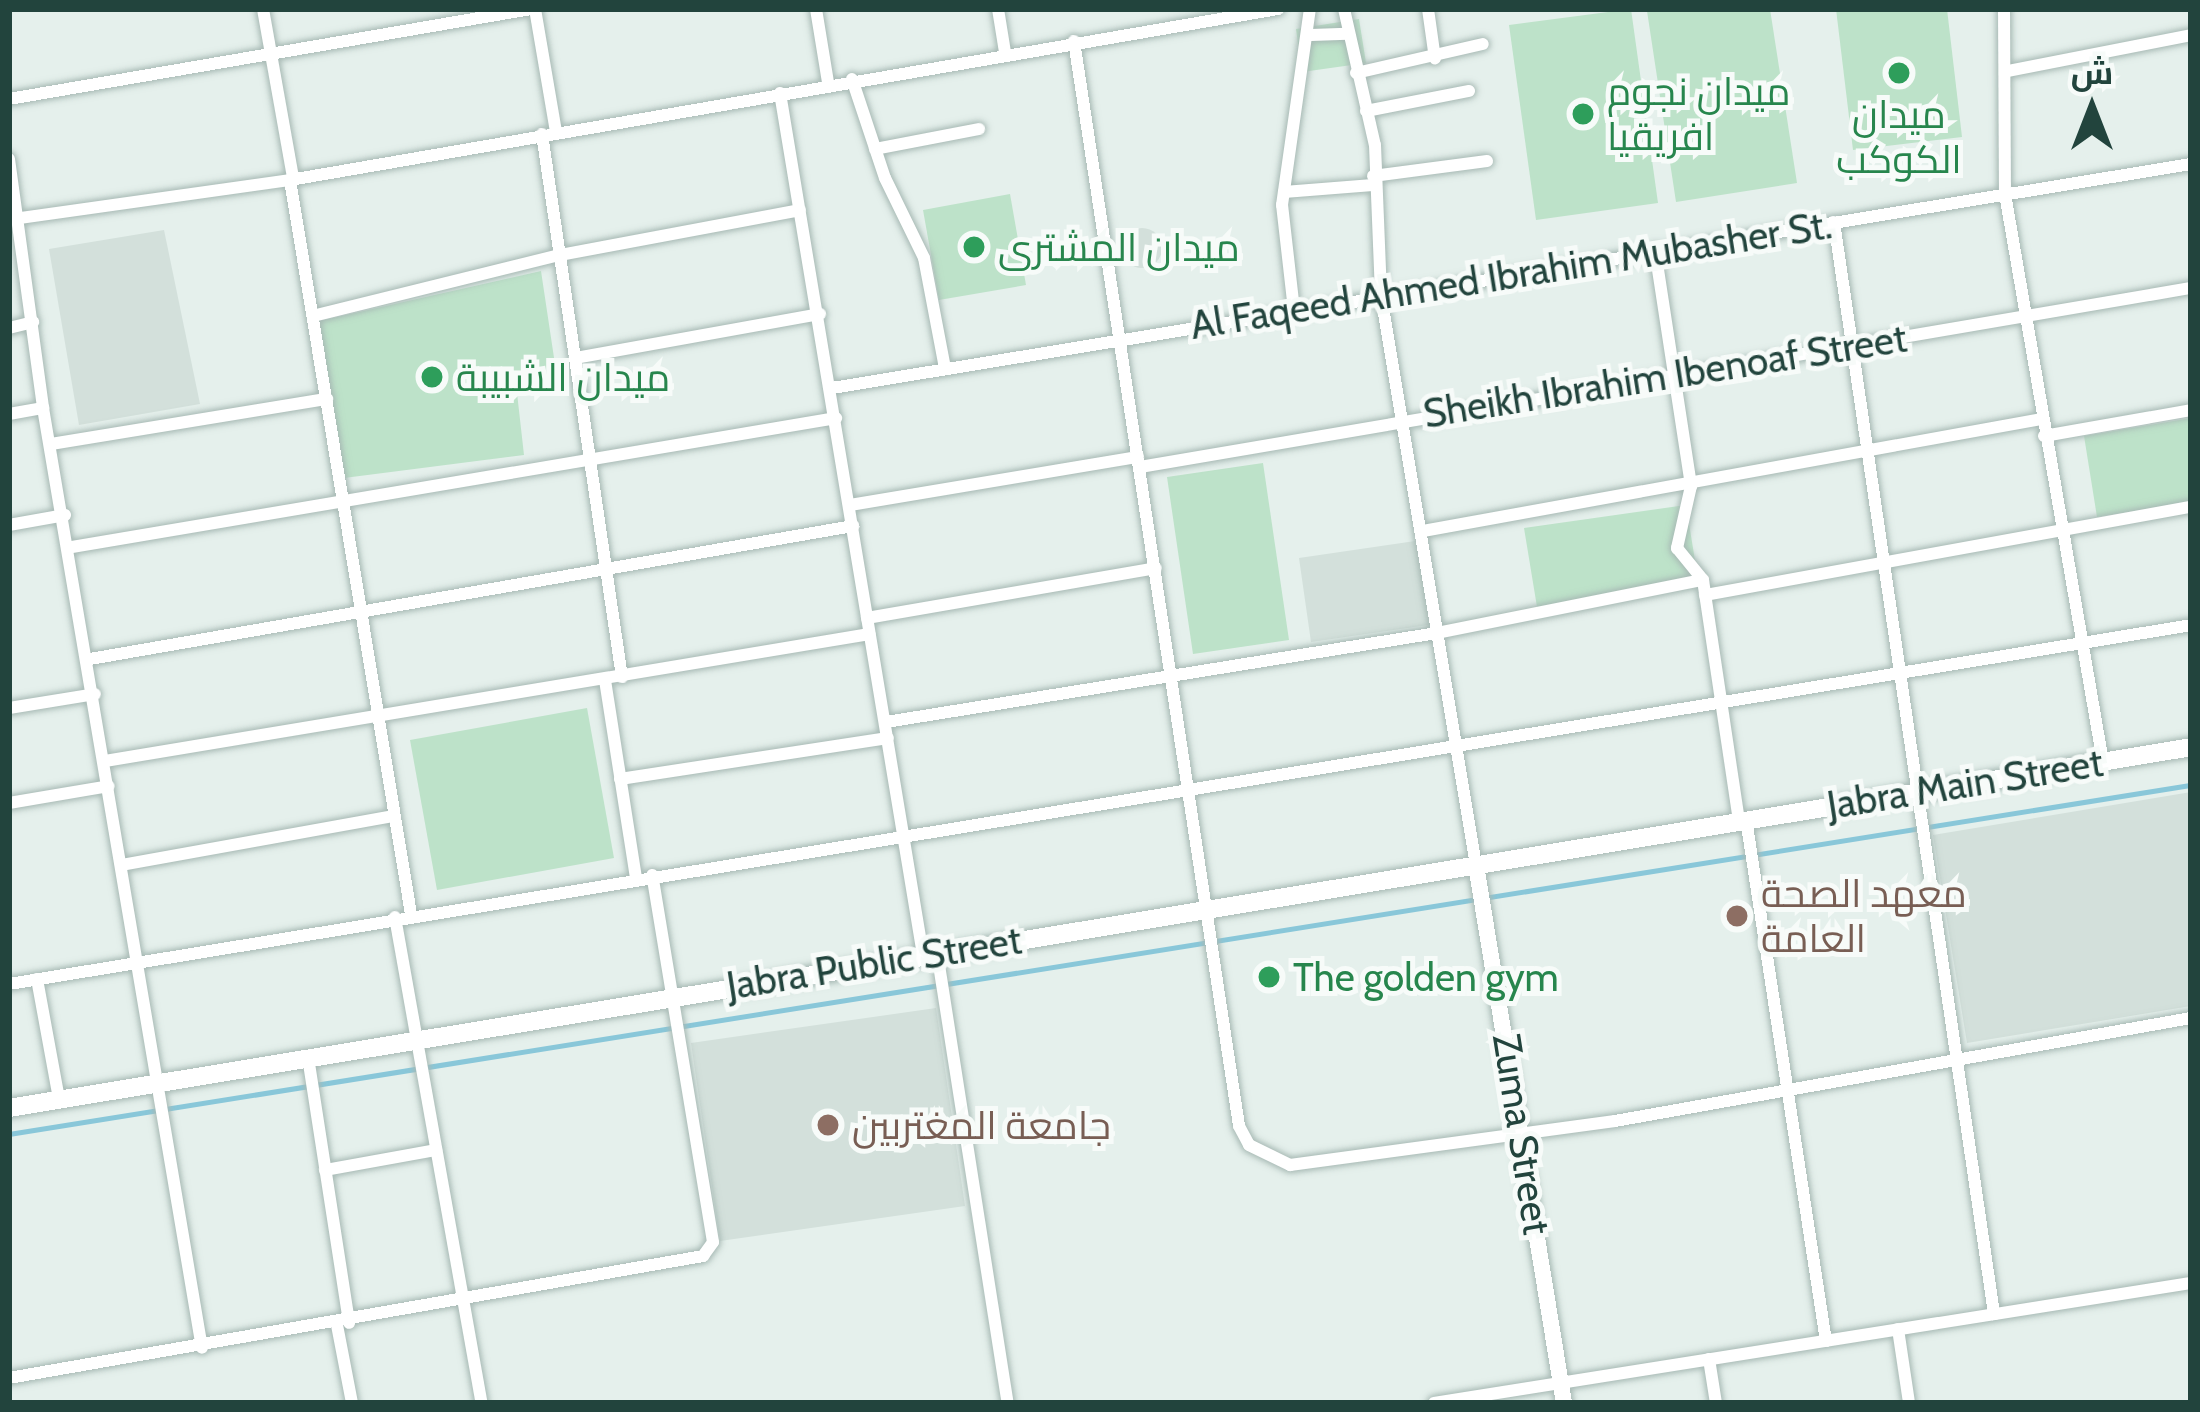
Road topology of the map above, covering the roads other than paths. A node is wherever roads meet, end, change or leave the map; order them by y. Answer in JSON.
{"nodes":[{"id":1,"x":263,"y":9,"type":"edge"},
{"id":2,"x":533,"y":9,"type":"edge"},
{"id":3,"x":816,"y":9,"type":"edge"},
{"id":4,"x":998,"y":9,"type":"edge"},
{"id":5,"x":1278,"y":9,"type":"edge"},
{"id":6,"x":1310,"y":9,"type":"edge"},
{"id":7,"x":1344,"y":9,"type":"edge"},
{"id":8,"x":1428,"y":9,"type":"edge"},
{"id":9,"x":2003,"y":9,"type":"edge"},
{"id":10,"x":1184,"y":16,"type":"edge"},
{"id":11,"x":1347,"y":34,"type":"junction"},
{"id":12,"x":1311,"y":35,"type":"junction"},
{"id":13,"x":2191,"y":35,"type":"edge"},
{"id":14,"x":1074,"y":41,"type":"junction"},
{"id":15,"x":1483,"y":44,"type":"dead end"},
{"id":16,"x":1005,"y":52,"type":"junction"},
{"id":17,"x":271,"y":54,"type":"junction"},
{"id":18,"x":1435,"y":59,"type":"junction"},
{"id":19,"x":2008,"y":71,"type":"junction"},
{"id":20,"x":1356,"y":73,"type":"junction"},
{"id":21,"x":852,"y":79,"type":"junction"},
{"id":22,"x":828,"y":82,"type":"junction"},
{"id":23,"x":1469,"y":92,"type":"dead end"},
{"id":24,"x":781,"y":93,"type":"junction"},
{"id":25,"x":9,"y":99,"type":"edge"},
{"id":26,"x":1366,"y":111,"type":"junction"},
{"id":27,"x":979,"y":129,"type":"dead end"},
{"id":28,"x":549,"y":133,"type":"junction"},
{"id":29,"x":875,"y":149,"type":"junction"},
{"id":30,"x":9,"y":160,"type":"edge"},
{"id":31,"x":1487,"y":161,"type":"dead end"},
{"id":32,"x":2191,"y":164,"type":"edge"},
{"id":33,"x":291,"y":179,"type":"junction"},
{"id":34,"x":1373,"y":181,"type":"junction"},
{"id":35,"x":1284,"y":192,"type":"junction"},
{"id":36,"x":2005,"y":194,"type":"junction"},
{"id":37,"x":800,"y":210,"type":"junction"},
{"id":38,"x":20,"y":218,"type":"junction"},
{"id":39,"x":1834,"y":223,"type":"junction"},
{"id":40,"x":1655,"y":250,"type":"junction"},
{"id":41,"x":560,"y":255,"type":"junction"},
{"id":42,"x":2191,"y":288,"type":"edge"},
{"id":43,"x":1381,"y":296,"type":"junction"},
{"id":44,"x":1294,"y":310,"type":"junction"},
{"id":45,"x":820,"y":314,"type":"junction"},
{"id":46,"x":313,"y":316,"type":"junction"},
{"id":47,"x":2024,"y":320,"type":"junction"},
{"id":48,"x":33,"y":322,"type":"junction"},
{"id":49,"x":9,"y":328,"type":"edge"},
{"id":50,"x":1119,"y":338,"type":"junction"},
{"id":51,"x":1852,"y":346,"type":"junction"},
{"id":52,"x":575,"y":358,"type":"junction"},
{"id":53,"x":945,"y":368,"type":"junction"},
{"id":54,"x":1674,"y":375,"type":"junction"},
{"id":55,"x":832,"y":388,"type":"junction"},
{"id":56,"x":327,"y":399,"type":"junction"},
{"id":57,"x":43,"y":408,"type":"junction"},
{"id":58,"x":2191,"y":410,"type":"edge"},
{"id":59,"x":9,"y":414,"type":"edge"},
{"id":60,"x":836,"y":418,"type":"junction"},
{"id":61,"x":1405,"y":418,"type":"junction"},
{"id":62,"x":2041,"y":419,"type":"junction"},
{"id":63,"x":2044,"y":436,"type":"junction"},
{"id":64,"x":51,"y":444,"type":"junction"},
{"id":65,"x":1870,"y":453,"type":"junction"},
{"id":66,"x":590,"y":460,"type":"junction"},
{"id":67,"x":1139,"y":462,"type":"junction"},
{"id":68,"x":1691,"y":486,"type":"junction"},
{"id":69,"x":339,"y":500,"type":"junction"},
{"id":70,"x":850,"y":505,"type":"junction"},
{"id":71,"x":2191,"y":507,"type":"edge"},
{"id":72,"x":65,"y":514,"type":"junction"},
{"id":73,"x":9,"y":525,"type":"edge"},
{"id":74,"x":853,"y":526,"type":"junction"},
{"id":75,"x":1423,"y":531,"type":"junction"},
{"id":76,"x":2062,"y":531,"type":"junction"},
{"id":77,"x":71,"y":547,"type":"junction"},
{"id":78,"x":1889,"y":564,"type":"junction"},
{"id":79,"x":1156,"y":568,"type":"junction"},
{"id":80,"x":606,"y":569,"type":"junction"},
{"id":81,"x":1703,"y":580,"type":"junction"},
{"id":82,"x":1706,"y":596,"type":"junction"},
{"id":83,"x":356,"y":612,"type":"junction"},
{"id":84,"x":867,"y":618,"type":"junction"},
{"id":85,"x":2191,"y":625,"type":"edge"},
{"id":86,"x":1437,"y":633,"type":"junction"},
{"id":87,"x":870,"y":634,"type":"junction"},
{"id":88,"x":2082,"y":644,"type":"junction"},
{"id":89,"x":89,"y":659,"type":"junction"},
{"id":90,"x":1903,"y":674,"type":"junction"},
{"id":91,"x":1171,"y":675,"type":"junction"},
{"id":92,"x":622,"y":676,"type":"junction"},
{"id":93,"x":604,"y":680,"type":"junction"},
{"id":94,"x":95,"y":694,"type":"junction"},
{"id":95,"x":1721,"y":703,"type":"junction"},
{"id":96,"x":9,"y":708,"type":"edge"},
{"id":97,"x":376,"y":719,"type":"junction"},
{"id":98,"x":886,"y":722,"type":"junction"},
{"id":99,"x":889,"y":738,"type":"junction"},
{"id":100,"x":1458,"y":746,"type":"junction"},
{"id":101,"x":2191,"y":748,"type":"edge"},
{"id":102,"x":105,"y":761,"type":"junction"},
{"id":103,"x":2103,"y":762,"type":"junction"},
{"id":104,"x":620,"y":779,"type":"junction"},
{"id":105,"x":109,"y":786,"type":"junction"},
{"id":106,"x":1190,"y":790,"type":"junction"},
{"id":107,"x":1918,"y":791,"type":"junction"},
{"id":108,"x":9,"y":803,"type":"edge"},
{"id":109,"x":394,"y":816,"type":"junction"},
{"id":110,"x":1743,"y":819,"type":"junction"},
{"id":111,"x":905,"y":837,"type":"junction"},
{"id":112,"x":121,"y":865,"type":"junction"},
{"id":113,"x":1476,"y":865,"type":"junction"},
{"id":114,"x":652,"y":875,"type":"junction"},
{"id":115,"x":636,"y":877,"type":"junction"},
{"id":116,"x":1208,"y":908,"type":"junction"},
{"id":117,"x":411,"y":914,"type":"junction"},
{"id":118,"x":395,"y":917,"type":"junction"},
{"id":119,"x":930,"y":954,"type":"junction"},
{"id":120,"x":136,"y":964,"type":"junction"},
{"id":121,"x":38,"y":979,"type":"junction"},
{"id":122,"x":9,"y":984,"type":"edge"},
{"id":123,"x":673,"y":997,"type":"junction"},
{"id":124,"x":2191,"y":1018,"type":"edge"},
{"id":125,"x":417,"y":1039,"type":"junction"},
{"id":126,"x":308,"y":1058,"type":"junction"},
{"id":127,"x":1957,"y":1059,"type":"junction"},
{"id":128,"x":157,"y":1083,"type":"junction"},
{"id":129,"x":1785,"y":1094,"type":"junction"},
{"id":130,"x":59,"y":1099,"type":"junction"},
{"id":131,"x":9,"y":1108,"type":"edge"},
{"id":132,"x":1522,"y":1132,"type":"junction"},
{"id":133,"x":436,"y":1150,"type":"junction"},
{"id":134,"x":325,"y":1170,"type":"junction"},
{"id":135,"x":2191,"y":1283,"type":"edge"},
{"id":136,"x":464,"y":1302,"type":"junction"},
{"id":137,"x":1994,"y":1314,"type":"junction"},
{"id":138,"x":343,"y":1324,"type":"junction"},
{"id":139,"x":1898,"y":1329,"type":"junction"},
{"id":140,"x":1826,"y":1341,"type":"junction"},
{"id":141,"x":202,"y":1348,"type":"junction"},
{"id":142,"x":1709,"y":1359,"type":"junction"},
{"id":143,"x":9,"y":1378,"type":"edge"},
{"id":144,"x":1561,"y":1383,"type":"junction"},
{"id":145,"x":352,"y":1403,"type":"edge"},
{"id":146,"x":482,"y":1403,"type":"edge"},
{"id":147,"x":1008,"y":1403,"type":"edge"},
{"id":148,"x":1434,"y":1403,"type":"edge"},
{"id":149,"x":1564,"y":1403,"type":"edge"},
{"id":150,"x":1716,"y":1403,"type":"edge"},
{"id":151,"x":1909,"y":1403,"type":"edge"}],
"edges":[{"from":1,"to":17,"type":"street"},
{"from":2,"to":17,"type":"street"},
{"from":2,"to":28,"type":"street"},
{"from":3,"to":22,"type":"street"},
{"from":4,"to":16,"type":"street"},
{"from":5,"to":10,"type":"street"},
{"from":6,"to":12,"type":"street"},
{"from":7,"to":11,"type":"street"},
{"from":8,"to":18,"type":"street"},
{"from":9,"to":19,"type":"street"},
{"from":10,"to":14,"type":"street"},
{"from":11,"to":12,"type":"street"},
{"from":11,"to":20,"type":"street"},
{"from":12,"to":35,"type":"street"},
{"from":13,"to":19,"type":"street"},
{"from":14,"to":16,"type":"street"},
{"from":14,"to":50,"type":"street"},
{"from":15,"to":18,"type":"street"},
{"from":16,"to":21,"type":"street"},
{"from":17,"to":25,"type":"street"},
{"from":17,"to":33,"type":"street"},
{"from":18,"to":20,"type":"street"},
{"from":19,"to":36,"type":"street"},
{"from":20,"to":26,"type":"street"},
{"from":21,"to":22,"type":"street"},
{"from":21,"to":29,"type":"street"},
{"from":22,"to":24,"type":"street"},
{"from":23,"to":26,"type":"street"},
{"from":24,"to":28,"type":"street"},
{"from":24,"to":37,"type":"street"},
{"from":26,"to":34,"type":"street"},
{"from":27,"to":29,"type":"street"},
{"from":28,"to":33,"type":"street"},
{"from":28,"to":41,"type":"street"},
{"from":29,"to":53,"type":"street"},
{"from":30,"to":38,"type":"street"},
{"from":31,"to":34,"type":"street"},
{"from":32,"to":36,"type":"street","name":"Al Faqeed Ahmed Ibrahim Mubasher St."},
{"from":33,"to":38,"type":"street"},
{"from":33,"to":46,"type":"street"},
{"from":34,"to":35,"type":"street"},
{"from":34,"to":43,"type":"street"},
{"from":35,"to":44,"type":"street"},
{"from":36,"to":39,"type":"street","name":"Al Faqeed Ahmed Ibrahim Mubasher St."},
{"from":36,"to":47,"type":"street"},
{"from":37,"to":41,"type":"street"},
{"from":37,"to":45,"type":"street"},
{"from":38,"to":48,"type":"street"},
{"from":39,"to":40,"type":"street","name":"Al Faqeed Ahmed Ibrahim Mubasher St."},
{"from":39,"to":51,"type":"street"},
{"from":40,"to":43,"type":"street","name":"Al Faqeed Ahmed Ibrahim Mubasher St."},
{"from":40,"to":54,"type":"street"},
{"from":41,"to":46,"type":"street"},
{"from":41,"to":52,"type":"street"},
{"from":42,"to":47,"type":"street","name":"Sheikh Ibrahim Ibenoaf Street"},
{"from":43,"to":44,"type":"street","name":"Al Faqeed Ahmed Ibrahim Mubasher St."},
{"from":43,"to":61,"type":"street"},
{"from":44,"to":50,"type":"street","name":"Al Faqeed Ahmed Ibrahim Mubasher St."},
{"from":45,"to":52,"type":"street"},
{"from":45,"to":55,"type":"street"},
{"from":46,"to":56,"type":"street"},
{"from":47,"to":51,"type":"street","name":"Sheikh Ibrahim Ibenoaf Street"},
{"from":47,"to":62,"type":"street"},
{"from":48,"to":49,"type":"street"},
{"from":48,"to":57,"type":"street"},
{"from":50,"to":53,"type":"street","name":"Al Faqeed Ahmed Ibrahim Mubasher St."},
{"from":50,"to":67,"type":"street"},
{"from":51,"to":54,"type":"street","name":"Sheikh Ibrahim Ibenoaf Street"},
{"from":51,"to":65,"type":"street"},
{"from":52,"to":66,"type":"street"},
{"from":53,"to":55,"type":"street","name":"Al Faqeed Ahmed Ibrahim Mubasher St."},
{"from":54,"to":61,"type":"street","name":"Sheikh Ibrahim Ibenoaf Street"},
{"from":54,"to":68,"type":"street"},
{"from":55,"to":60,"type":"street"},
{"from":56,"to":64,"type":"street"},
{"from":56,"to":69,"type":"street"},
{"from":57,"to":59,"type":"street"},
{"from":57,"to":64,"type":"street"},
{"from":58,"to":63,"type":"street"},
{"from":60,"to":66,"type":"street"},
{"from":60,"to":70,"type":"street"},
{"from":61,"to":67,"type":"street","name":"Sheikh Ibrahim Ibenoaf Street"},
{"from":61,"to":75,"type":"street"},
{"from":62,"to":63,"type":"street"},
{"from":62,"to":65,"type":"street"},
{"from":63,"to":76,"type":"street"},
{"from":64,"to":72,"type":"street"},
{"from":65,"to":68,"type":"street"},
{"from":65,"to":78,"type":"street"},
{"from":66,"to":69,"type":"street"},
{"from":66,"to":80,"type":"street"},
{"from":67,"to":70,"type":"street","name":"Sheikh Ibrahim Ibenoaf Street"},
{"from":67,"to":79,"type":"street"},
{"from":68,"to":75,"type":"street"},
{"from":68,"to":81,"type":"street"},
{"from":69,"to":77,"type":"street"},
{"from":69,"to":83,"type":"street"},
{"from":70,"to":74,"type":"street"},
{"from":71,"to":76,"type":"street"},
{"from":72,"to":73,"type":"street"},
{"from":72,"to":77,"type":"street"},
{"from":74,"to":80,"type":"street"},
{"from":74,"to":84,"type":"street"},
{"from":75,"to":86,"type":"street"},
{"from":76,"to":78,"type":"street"},
{"from":76,"to":88,"type":"street"},
{"from":77,"to":89,"type":"street"},
{"from":78,"to":82,"type":"street"},
{"from":78,"to":90,"type":"street"},
{"from":79,"to":84,"type":"street"},
{"from":79,"to":91,"type":"street"},
{"from":80,"to":83,"type":"street"},
{"from":80,"to":92,"type":"street"},
{"from":81,"to":82,"type":"street"},
{"from":81,"to":86,"type":"street"},
{"from":82,"to":95,"type":"street"},
{"from":83,"to":89,"type":"street"},
{"from":83,"to":97,"type":"street"},
{"from":84,"to":87,"type":"street"},
{"from":85,"to":88,"type":"street"},
{"from":86,"to":91,"type":"street"},
{"from":86,"to":100,"type":"street"},
{"from":87,"to":92,"type":"street"},
{"from":87,"to":98,"type":"street"},
{"from":88,"to":90,"type":"street"},
{"from":88,"to":103,"type":"street"},
{"from":89,"to":94,"type":"street"},
{"from":90,"to":95,"type":"street"},
{"from":90,"to":107,"type":"street"},
{"from":91,"to":98,"type":"street"},
{"from":91,"to":106,"type":"street"},
{"from":92,"to":93,"type":"street"},
{"from":93,"to":97,"type":"street"},
{"from":93,"to":104,"type":"street"},
{"from":94,"to":96,"type":"street"},
{"from":94,"to":102,"type":"street"},
{"from":95,"to":100,"type":"street"},
{"from":95,"to":110,"type":"street"},
{"from":97,"to":102,"type":"street"},
{"from":97,"to":109,"type":"street"},
{"from":98,"to":99,"type":"street"},
{"from":99,"to":104,"type":"street"},
{"from":99,"to":111,"type":"street"},
{"from":100,"to":106,"type":"street"},
{"from":100,"to":113,"type":"street"},
{"from":101,"to":103,"type":"main road","name":"Jabra Main Street"},
{"from":102,"to":105,"type":"street"},
{"from":103,"to":107,"type":"main road","name":"Jabra Main Street"},
{"from":104,"to":115,"type":"street"},
{"from":105,"to":108,"type":"street"},
{"from":105,"to":112,"type":"street"},
{"from":106,"to":111,"type":"street"},
{"from":106,"to":116,"type":"street"},
{"from":107,"to":110,"type":"main road","name":"Jabra Main Street"},
{"from":107,"to":127,"type":"street"},
{"from":109,"to":112,"type":"street"},
{"from":109,"to":117,"type":"street"},
{"from":110,"to":113,"type":"main road","name":"Jabra Public Street"},
{"from":110,"to":129,"type":"street"},
{"from":111,"to":114,"type":"street"},
{"from":111,"to":119,"type":"street"},
{"from":112,"to":120,"type":"street"},
{"from":113,"to":116,"type":"main road","name":"Jabra Public Street"},
{"from":113,"to":132,"type":"street","name":"Zuma Street"},
{"from":114,"to":115,"type":"street"},
{"from":114,"to":123,"type":"street"},
{"from":115,"to":117,"type":"street"},
{"from":116,"to":119,"type":"main road","name":"Jabra Public Street"},
{"from":116,"to":132,"type":"street"},
{"from":117,"to":118,"type":"street"},
{"from":118,"to":120,"type":"street"},
{"from":118,"to":125,"type":"street"},
{"from":119,"to":123,"type":"main road","name":"Jabra Public Street"},
{"from":119,"to":147,"type":"street"},
{"from":120,"to":121,"type":"street"},
{"from":120,"to":128,"type":"street"},
{"from":121,"to":122,"type":"street"},
{"from":121,"to":130,"type":"street"},
{"from":123,"to":125,"type":"main road","name":"Jabra Public Street"},
{"from":123,"to":136,"type":"street"},
{"from":124,"to":127,"type":"street"},
{"from":125,"to":126,"type":"main road","name":"Jabra Public Street"},
{"from":125,"to":133,"type":"street"},
{"from":126,"to":128,"type":"main road","name":"Jabra Public Street"},
{"from":126,"to":134,"type":"street"},
{"from":127,"to":129,"type":"street"},
{"from":127,"to":137,"type":"street"},
{"from":128,"to":130,"type":"main road","name":"Jabra Public Street"},
{"from":128,"to":141,"type":"street"},
{"from":129,"to":132,"type":"street"},
{"from":129,"to":140,"type":"street"},
{"from":130,"to":131,"type":"main road","name":"Jabra Public Street"},
{"from":132,"to":144,"type":"street","name":"Zuma Street"},
{"from":133,"to":134,"type":"street"},
{"from":133,"to":136,"type":"street"},
{"from":134,"to":138,"type":"street"},
{"from":135,"to":137,"type":"street"},
{"from":136,"to":138,"type":"street"},
{"from":136,"to":146,"type":"street"},
{"from":137,"to":139,"type":"street"},
{"from":138,"to":141,"type":"street"},
{"from":138,"to":145,"type":"street"},
{"from":139,"to":140,"type":"street"},
{"from":139,"to":151,"type":"street"},
{"from":140,"to":142,"type":"street"},
{"from":141,"to":143,"type":"street"},
{"from":142,"to":144,"type":"street"},
{"from":142,"to":150,"type":"street"},
{"from":144,"to":148,"type":"street"},
{"from":144,"to":149,"type":"street","name":"Zuma Street"}]}
